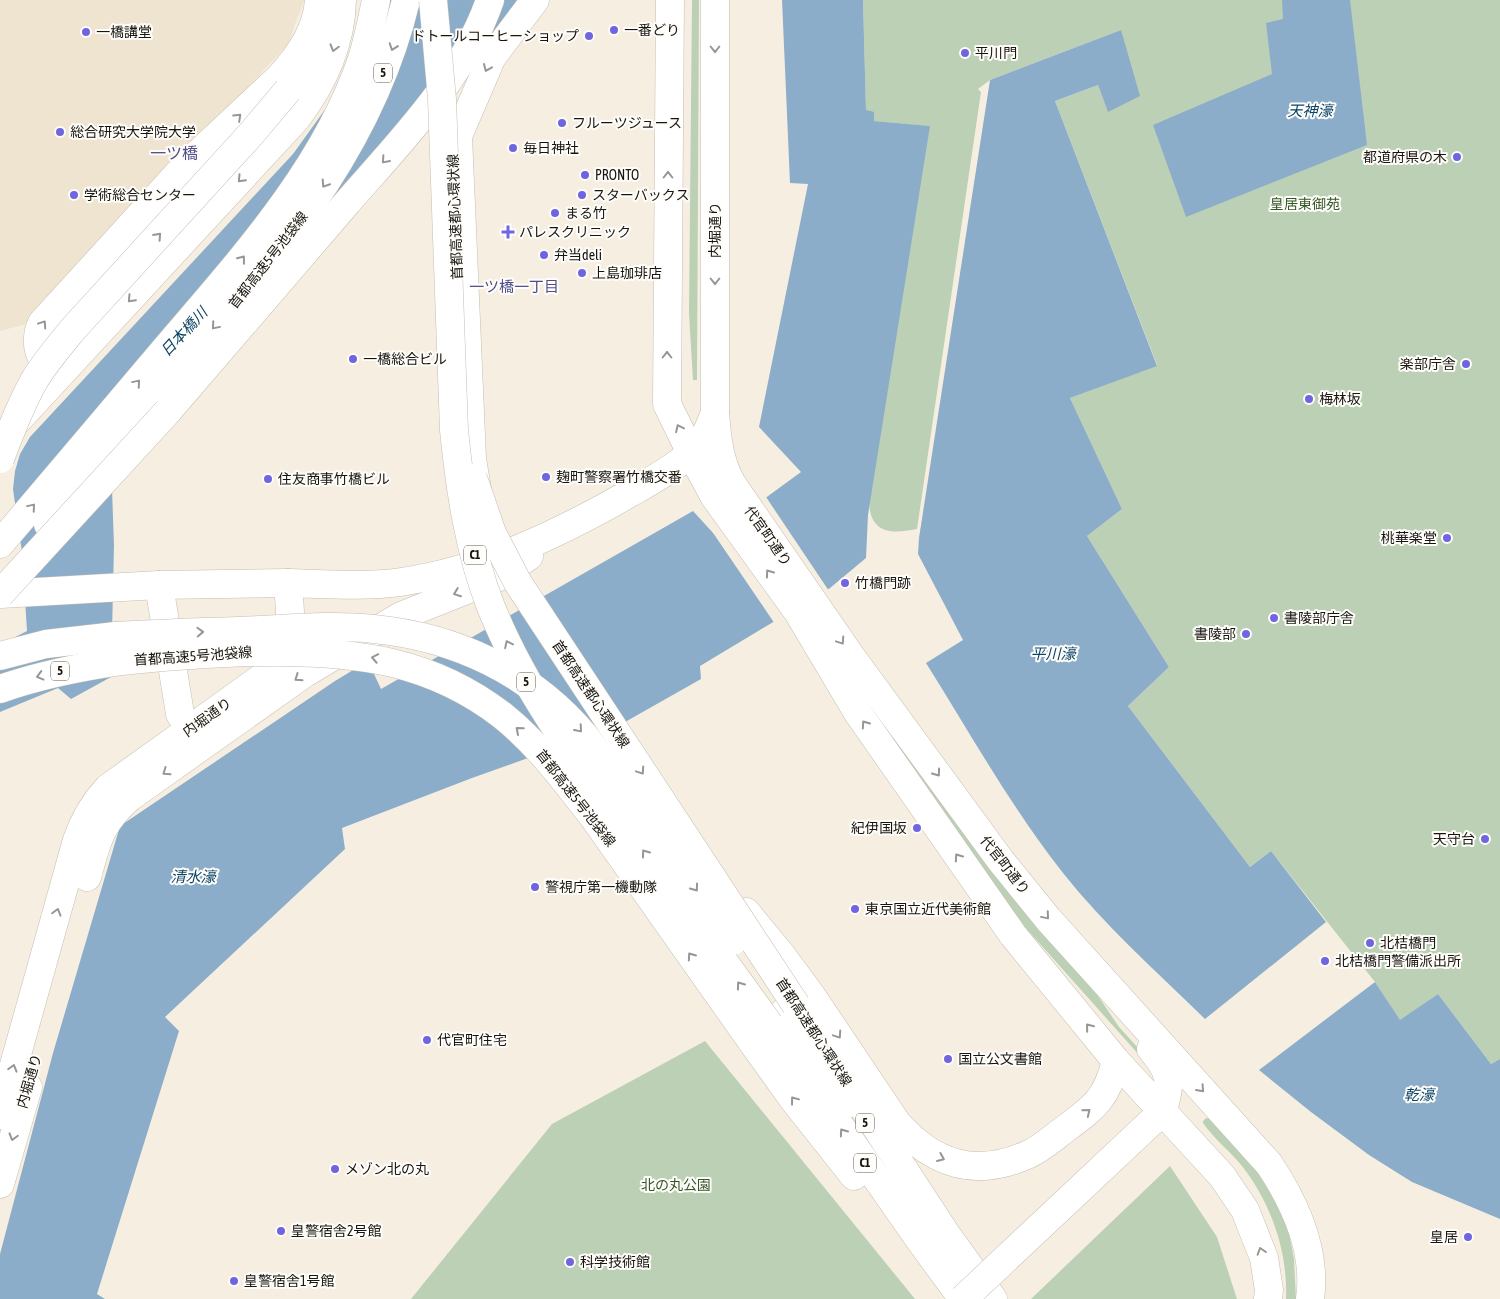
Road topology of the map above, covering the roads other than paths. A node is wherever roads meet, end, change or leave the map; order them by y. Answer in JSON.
{"nodes":[{"id":1,"x":342,"y":0,"type":"edge"},
{"id":2,"x":376,"y":0,"type":"edge"},
{"id":3,"x":406,"y":0,"type":"edge"},
{"id":4,"x":433,"y":0,"type":"edge"},
{"id":5,"x":452,"y":0,"type":"edge"},
{"id":6,"x":490,"y":0,"type":"edge"},
{"id":7,"x":535,"y":0,"type":"edge"},
{"id":8,"x":670,"y":0,"type":"edge"},
{"id":9,"x":715,"y":0,"type":"edge"},
{"id":10,"x":317,"y":11,"type":"edge"},
{"id":11,"x":68,"y":367,"type":"junction"},
{"id":12,"x":715,"y":412,"type":"junction"},
{"id":13,"x":12,"y":415,"type":"edge"},
{"id":14,"x":0,"y":439,"type":"edge"},
{"id":15,"x":691,"y":453,"type":"junction"},
{"id":16,"x":0,"y":459,"type":"edge"},
{"id":17,"x":723,"y":490,"type":"junction"},
{"id":18,"x":0,"y":544,"type":"edge"},
{"id":19,"x":496,"y":568,"type":"junction"},
{"id":20,"x":288,"y":583,"type":"junction"},
{"id":21,"x":159,"y":585,"type":"junction"},
{"id":22,"x":2,"y":590,"type":"edge"},
{"id":23,"x":806,"y":607,"type":"junction"},
{"id":24,"x":0,"y":656,"type":"edge"},
{"id":25,"x":0,"y":689,"type":"edge"},
{"id":26,"x":190,"y":728,"type":"junction"},
{"id":27,"x":994,"y":851,"type":"junction"},
{"id":28,"x":981,"y":889,"type":"junction"},
{"id":29,"x":1103,"y":979,"type":"junction"},
{"id":30,"x":782,"y":1015,"type":"junction"},
{"id":31,"x":1116,"y":1061,"type":"junction"},
{"id":32,"x":1163,"y":1111,"type":"junction"},
{"id":33,"x":0,"y":1115,"type":"edge"},
{"id":34,"x":0,"y":1184,"type":"edge"},
{"id":35,"x":962,"y":1299,"type":"edge"},
{"id":36,"x":993,"y":1299,"type":"edge"},
{"id":37,"x":1268,"y":1299,"type":"edge"},
{"id":38,"x":1310,"y":1299,"type":"edge"}],
"edges":[{"from":1,"to":11,"type":"main road","one_way":true},
{"from":18,"to":2,"type":"main road","name":"首都高速5号池袋線","number":"5","one_way":true},
{"from":3,"to":22,"type":"main road","name":"首都高速5号池袋線","number":"5","one_way":true},
{"from":30,"to":4,"type":"main road","name":"首都高速都心環状線","number":"C1","one_way":true,"bridge":true},
{"from":5,"to":30,"type":"main road","name":"首都高速都心環状線","number":"C1","one_way":true,"bridge":true},
{"from":6,"to":22,"type":"main road","one_way":true,"bridge":true},
{"from":7,"to":19,"type":"main road","one_way":true},
{"from":15,"to":8,"type":"main road","one_way":true},
{"from":9,"to":12,"type":"main road","name":"内堀通り","one_way":true},
{"from":11,"to":10,"type":"main road","one_way":true},
{"from":16,"to":10,"type":"main road","one_way":true,"bridge":true},
{"from":11,"to":13,"type":"main road"},
{"from":12,"to":15,"type":"main road","name":"内堀通り"},
{"from":12,"to":17,"type":"main road","name":"代官町通り"},
{"from":13,"to":14,"type":"main road"},
{"from":15,"to":17,"type":"main road","name":"代官町通り"},
{"from":15,"to":19,"type":"main road","name":"内堀通り"},
{"from":17,"to":23,"type":"main road","name":"代官町通り"},
{"from":19,"to":20,"type":"main road","name":"内堀通り"},
{"from":19,"to":34,"type":"main road","name":"内堀通り","one_way":true},
{"from":20,"to":21,"type":"main road"},
{"from":20,"to":26,"type":"main road","name":"内堀通り"},
{"from":21,"to":22,"type":"main road"},
{"from":21,"to":26,"type":"main road"},
{"from":23,"to":27,"type":"main road","name":"代官町通り","one_way":true},
{"from":28,"to":23,"type":"main road","name":"代官町通り","one_way":true},
{"from":24,"to":30,"type":"main road","name":"首都高速5号池袋線","number":"5","one_way":true,"bridge":true},
{"from":30,"to":25,"type":"main road","name":"首都高速5号池袋線","number":"5","one_way":true,"bridge":true},
{"from":33,"to":26,"type":"main road","name":"内堀通り","one_way":true},
{"from":27,"to":28,"type":"main road"},
{"from":27,"to":29,"type":"main road","name":"代官町通り","one_way":true},
{"from":31,"to":28,"type":"main road","name":"代官町通り","one_way":true},
{"from":29,"to":32,"type":"main road"},
{"from":29,"to":38,"type":"main road","name":"代官町通り","one_way":true},
{"from":30,"to":31,"type":"main road","one_way":true},
{"from":35,"to":30,"type":"main road","name":"首都高速5号池袋線","number":"5","one_way":true},
{"from":30,"to":36,"type":"main road","name":"首都高速5号池袋線","number":"5"},
{"from":31,"to":32,"type":"main road","name":"代官町通り"},
{"from":32,"to":35,"type":"main road","bridge":true},
{"from":37,"to":32,"type":"main road","name":"代官町通り","one_way":true}]}
